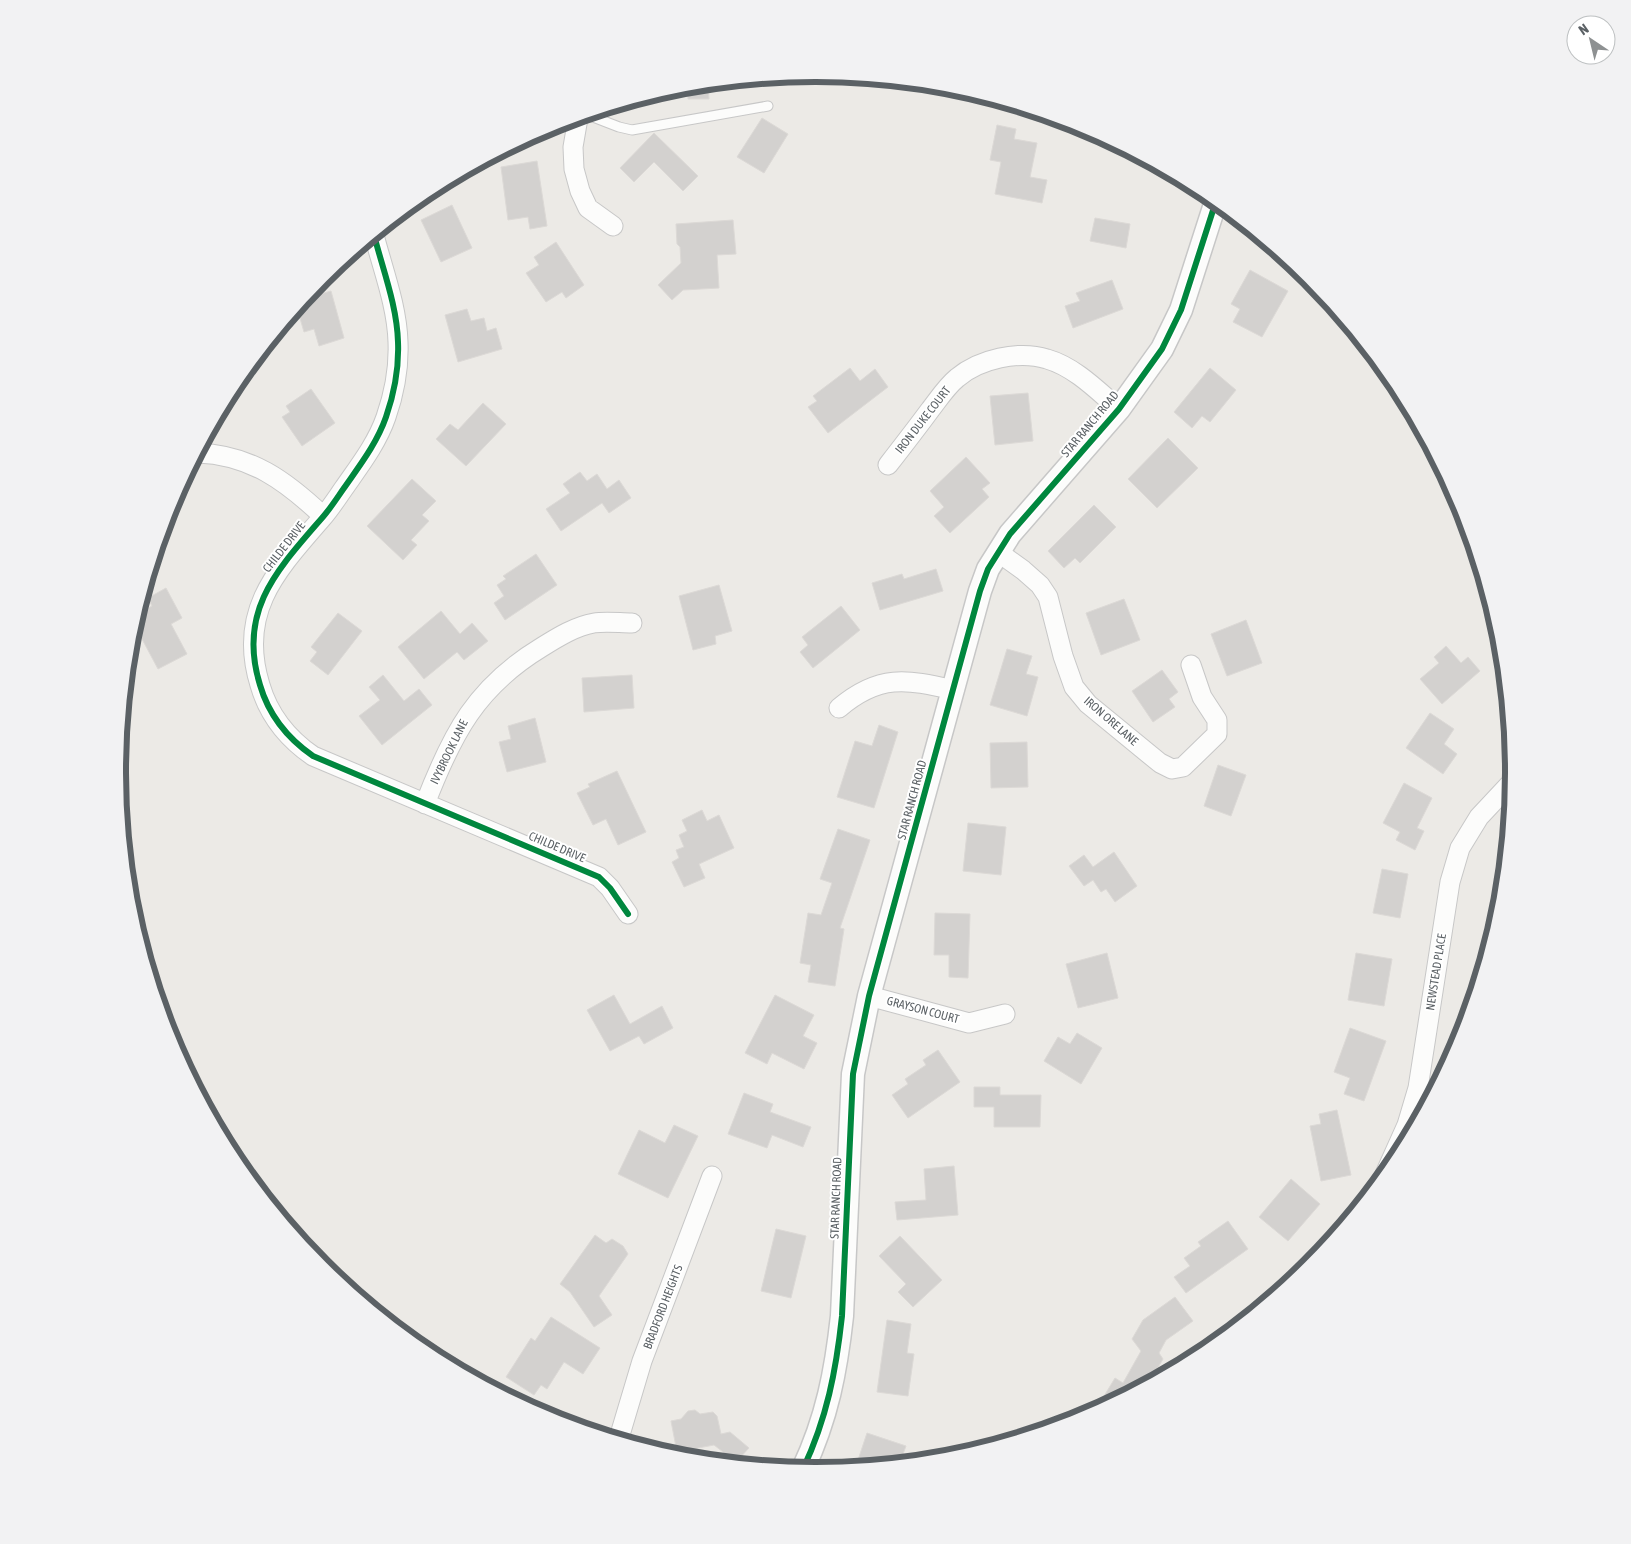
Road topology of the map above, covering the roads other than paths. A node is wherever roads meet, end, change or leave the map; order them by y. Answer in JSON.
{"nodes":[{"id":1,"x":768,"y":106,"type":"dead end"},
{"id":2,"x":596,"y":118,"type":"edge"},
{"id":3,"x":577,"y":125,"type":"edge"},
{"id":4,"x":1214,"y":210,"type":"edge"},
{"id":5,"x":613,"y":226,"type":"dead end"},
{"id":6,"x":376,"y":242,"type":"edge"},
{"id":7,"x":1119,"y":408,"type":"junction"},
{"id":8,"x":204,"y":453,"type":"edge"},
{"id":9,"x":888,"y":465,"type":"dead end"},
{"id":10,"x":323,"y":516,"type":"junction"},
{"id":11,"x":998,"y":552,"type":"junction"},
{"id":12,"x":632,"y":623,"type":"dead end"},
{"id":13,"x":1191,"y":665,"type":"dead end"},
{"id":14,"x":954,"y":690,"type":"junction"},
{"id":15,"x":839,"y":708,"type":"dead end"},
{"id":16,"x":1505,"y":791,"type":"edge"},
{"id":17,"x":425,"y":804,"type":"junction"},
{"id":18,"x":628,"y":914,"type":"dead end"},
{"id":19,"x":869,"y":996,"type":"junction"},
{"id":20,"x":1005,"y":1014,"type":"dead end"},
{"id":21,"x":1405,"y":1130,"type":"edge"},
{"id":22,"x":712,"y":1176,"type":"dead end"},
{"id":23,"x":620,"y":1433,"type":"edge"},
{"id":24,"x":806,"y":1462,"type":"edge"}],
"edges":[{"from":1,"to":2,"type":"lane"},
{"from":3,"to":5,"type":"street"},
{"from":4,"to":7,"type":"street","name":"STAR RANCH ROAD"},
{"from":6,"to":10,"type":"street","name":"CHILDE DRIVE"},
{"from":7,"to":9,"type":"street","name":"IRON DUKE COURT"},
{"from":7,"to":11,"type":"street","name":"STAR RANCH ROAD"},
{"from":8,"to":10,"type":"street"},
{"from":10,"to":17,"type":"street","name":"CHILDE DRIVE"},
{"from":11,"to":13,"type":"street","name":"IRON ORE LANE"},
{"from":11,"to":14,"type":"street","name":"STAR RANCH ROAD"},
{"from":12,"to":17,"type":"street","name":"IVYBROOK LANE"},
{"from":14,"to":15,"type":"street"},
{"from":14,"to":19,"type":"street","name":"STAR RANCH ROAD"},
{"from":16,"to":21,"type":"street","name":"NEWSTEAD PLACE"},
{"from":17,"to":18,"type":"street","name":"CHILDE DRIVE"},
{"from":19,"to":20,"type":"street","name":"GRAYSON COURT"},
{"from":19,"to":24,"type":"street","name":"STAR RANCH ROAD"},
{"from":22,"to":23,"type":"street","name":"BRADFORD HEIGHTS"}]}
